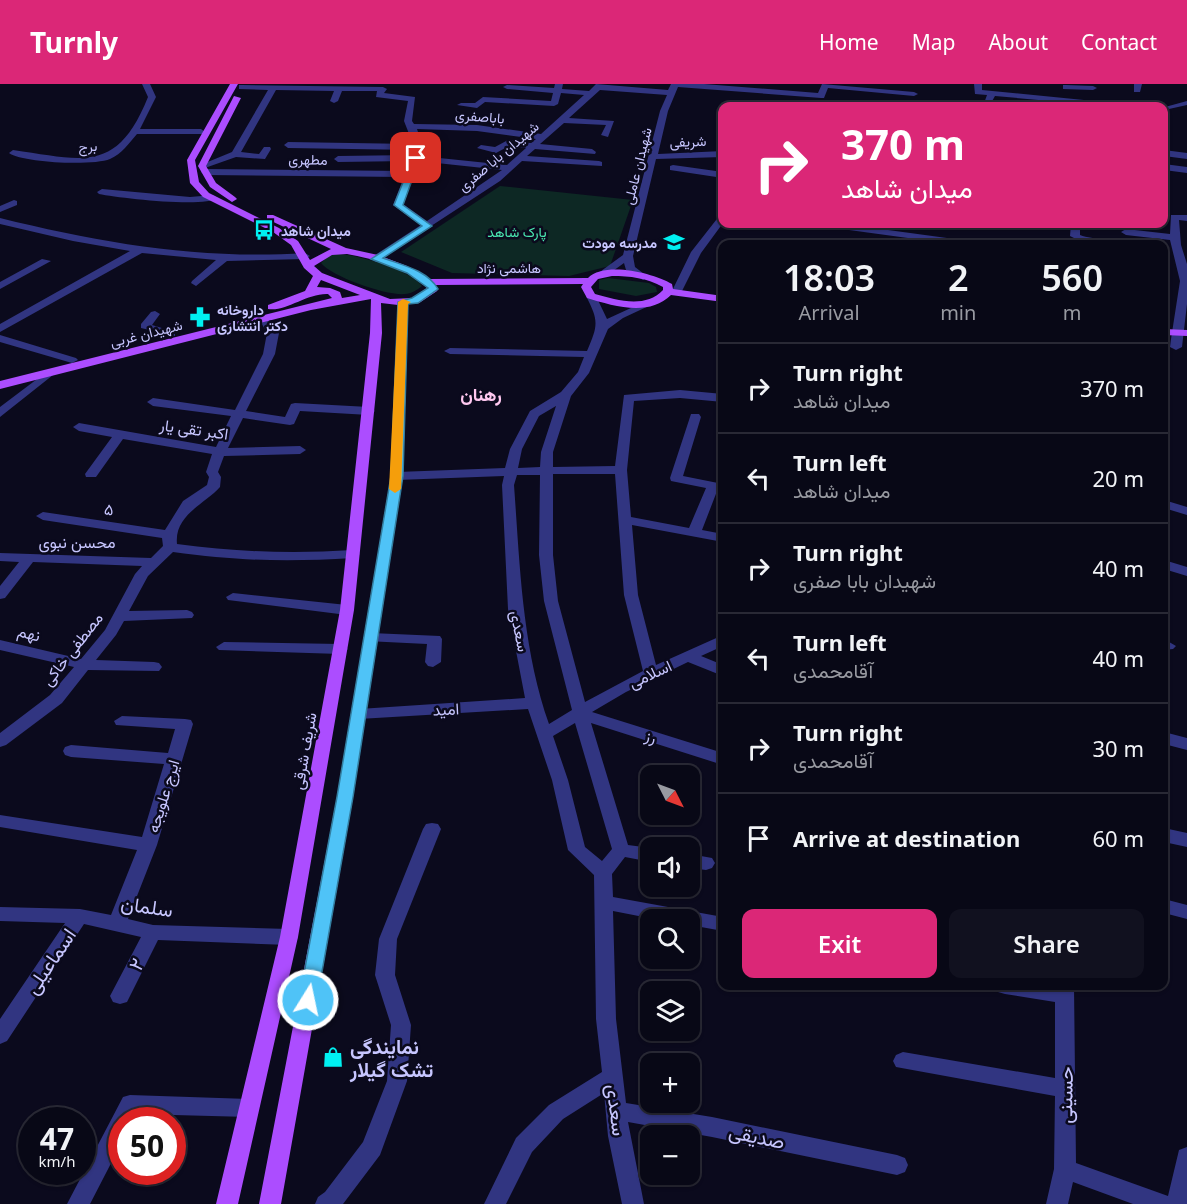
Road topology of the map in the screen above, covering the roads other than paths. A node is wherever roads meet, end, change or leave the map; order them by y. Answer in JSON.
{"nodes":[{"id":1,"x":146,"y":84,"type":"edge"},
{"id":2,"x":915,"y":84,"type":"edge"},
{"id":3,"x":978,"y":84,"type":"edge"},
{"id":4,"x":240,"y":85,"type":"edge"},
{"id":5,"x":825,"y":85,"type":"edge"},
{"id":6,"x":384,"y":86,"type":"edge"},
{"id":7,"x":859,"y":86,"type":"edge"},
{"id":8,"x":1093,"y":86,"type":"edge"},
{"id":9,"x":274,"y":87,"type":"junction"},
{"id":10,"x":339,"y":87,"type":"junction"},
{"id":11,"x":507,"y":87,"type":"dead end"},
{"id":12,"x":558,"y":87,"type":"edge"},
{"id":13,"x":673,"y":87,"type":"edge"},
{"id":14,"x":1066,"y":87,"type":"dead end"},
{"id":15,"x":595,"y":88,"type":"edge"},
{"id":16,"x":772,"y":88,"type":"edge"},
{"id":17,"x":914,"y":94,"type":"junction"},
{"id":18,"x":992,"y":94,"type":"junction"},
{"id":19,"x":864,"y":98,"type":"dead end"},
{"id":20,"x":334,"y":102,"type":"dead end"},
{"id":21,"x":897,"y":102,"type":"edge"},
{"id":22,"x":913,"y":102,"type":"edge"},
{"id":23,"x":988,"y":102,"type":"edge"},
{"id":24,"x":1066,"y":102,"type":"edge"},
{"id":25,"x":1094,"y":102,"type":"edge"},
{"id":26,"x":1187,"y":103,"type":"edge"},
{"id":27,"x":461,"y":104,"type":"dead end"},
{"id":28,"x":1169,"y":107,"type":"dead end"},
{"id":29,"x":562,"y":120,"type":"junction"},
{"id":30,"x":413,"y":126,"type":"junction"},
{"id":31,"x":133,"y":131,"type":"junction"},
{"id":32,"x":201,"y":132,"type":"dead end"},
{"id":33,"x":604,"y":135,"type":"dead end"},
{"id":34,"x":544,"y":137,"type":"junction"},
{"id":35,"x":288,"y":145,"type":"dead end"},
{"id":36,"x":533,"y":146,"type":"junction"},
{"id":37,"x":419,"y":147,"type":"junction"},
{"id":38,"x":481,"y":148,"type":"dead end"},
{"id":39,"x":267,"y":149,"type":"dead end"},
{"id":40,"x":591,"y":152,"type":"dead end"},
{"id":41,"x":13,"y":153,"type":"dead end"},
{"id":42,"x":235,"y":154,"type":"junction"},
{"id":43,"x":718,"y":154,"type":"edge"},
{"id":44,"x":1168,"y":154,"type":"edge"},
{"id":45,"x":1187,"y":156,"type":"edge"},
{"id":46,"x":653,"y":157,"type":"junction"},
{"id":47,"x":416,"y":158,"type":"junction"},
{"id":48,"x":520,"y":158,"type":"junction"},
{"id":49,"x":338,"y":159,"type":"dead end"},
{"id":50,"x":599,"y":164,"type":"dead end"},
{"id":51,"x":509,"y":168,"type":"junction"},
{"id":52,"x":673,"y":168,"type":"dead end"},
{"id":53,"x":1168,"y":168,"type":"edge"},
{"id":54,"x":203,"y":169,"type":"junction"},
{"id":55,"x":1187,"y":170,"type":"edge"},
{"id":56,"x":411,"y":174,"type":"junction"},
{"id":57,"x":718,"y":174,"type":"edge"},
{"id":58,"x":102,"y":192,"type":"dead end"},
{"id":59,"x":213,"y":198,"type":"junction"},
{"id":60,"x":14,"y":203,"type":"dead end"},
{"id":61,"x":0,"y":209,"type":"edge"},
{"id":62,"x":1187,"y":218,"type":"edge"},
{"id":63,"x":0,"y":221,"type":"edge"},
{"id":64,"x":718,"y":223,"type":"edge"},
{"id":65,"x":428,"y":226,"type":"junction"},
{"id":66,"x":893,"y":228,"type":"edge"},
{"id":67,"x":1126,"y":232,"type":"dead end"},
{"id":68,"x":311,"y":236,"type":"junction"},
{"id":69,"x":932,"y":240,"type":"edge"},
{"id":70,"x":1154,"y":240,"type":"edge"},
{"id":71,"x":294,"y":242,"type":"junction"},
{"id":72,"x":1179,"y":247,"type":"edge"},
{"id":73,"x":142,"y":249,"type":"junction"},
{"id":74,"x":344,"y":251,"type":"junction"},
{"id":75,"x":628,"y":256,"type":"junction"},
{"id":76,"x":226,"y":257,"type":"junction"},
{"id":77,"x":376,"y":259,"type":"junction"},
{"id":78,"x":46,"y":261,"type":"dead end"},
{"id":79,"x":307,"y":261,"type":"junction"},
{"id":80,"x":1186,"y":271,"type":"edge"},
{"id":81,"x":602,"y":274,"type":"junction"},
{"id":82,"x":318,"y":275,"type":"junction"},
{"id":83,"x":643,"y":277,"type":"junction"},
{"id":84,"x":196,"y":283,"type":"dead end"},
{"id":85,"x":431,"y":285,"type":"junction"},
{"id":86,"x":0,"y":286,"type":"edge"},
{"id":87,"x":588,"y":288,"type":"junction"},
{"id":88,"x":311,"y":290,"type":"junction"},
{"id":89,"x":672,"y":292,"type":"junction"},
{"id":90,"x":373,"y":297,"type":"junction"},
{"id":91,"x":718,"y":298,"type":"edge"},
{"id":92,"x":403,"y":302,"type":"junction"},
{"id":93,"x":333,"y":303,"type":"junction"},
{"id":94,"x":648,"y":304,"type":"junction"},
{"id":95,"x":155,"y":314,"type":"dead end"},
{"id":96,"x":264,"y":319,"type":"junction"},
{"id":97,"x":603,"y":327,"type":"junction"},
{"id":98,"x":0,"y":329,"type":"edge"},
{"id":99,"x":1176,"y":333,"type":"edge"},
{"id":100,"x":171,"y":334,"type":"junction"},
{"id":101,"x":0,"y":338,"type":"edge"},
{"id":102,"x":1176,"y":347,"type":"dead end"},
{"id":103,"x":450,"y":351,"type":"dead end"},
{"id":104,"x":591,"y":354,"type":"junction"},
{"id":105,"x":72,"y":360,"type":"junction"},
{"id":106,"x":49,"y":373,"type":"junction"},
{"id":107,"x":0,"y":378,"type":"edge"},
{"id":108,"x":0,"y":385,"type":"edge"},
{"id":109,"x":565,"y":395,"type":"junction"},
{"id":110,"x":718,"y":398,"type":"edge"},
{"id":111,"x":153,"y":402,"type":"dead end"},
{"id":112,"x":369,"y":411,"type":"junction"},
{"id":113,"x":0,"y":413,"type":"edge"},
{"id":114,"x":240,"y":416,"type":"junction"},
{"id":115,"x":695,"y":417,"type":"dead end"},
{"id":116,"x":79,"y":427,"type":"dead end"},
{"id":117,"x":120,"y":434,"type":"junction"},
{"id":118,"x":300,"y":450,"type":"dead end"},
{"id":119,"x":220,"y":452,"type":"junction"},
{"id":120,"x":546,"y":469,"type":"junction"},
{"id":121,"x":621,"y":470,"type":"junction"},
{"id":122,"x":511,"y":473,"type":"junction"},
{"id":123,"x":91,"y":474,"type":"dead end"},
{"id":124,"x":397,"y":476,"type":"junction"},
{"id":125,"x":1168,"y":505,"type":"edge"},
{"id":126,"x":1187,"y":510,"type":"edge"},
{"id":127,"x":43,"y":516,"type":"dead end"},
{"id":128,"x":627,"y":520,"type":"junction"},
{"id":129,"x":694,"y":532,"type":"junction"},
{"id":130,"x":718,"y":537,"type":"edge"},
{"id":131,"x":170,"y":541,"type":"junction"},
{"id":132,"x":353,"y":554,"type":"junction"},
{"id":133,"x":0,"y":557,"type":"edge"},
{"id":134,"x":28,"y":560,"type":"junction"},
{"id":135,"x":154,"y":562,"type":"junction"},
{"id":136,"x":1168,"y":565,"type":"edge"},
{"id":137,"x":1187,"y":572,"type":"edge"},
{"id":138,"x":0,"y":595,"type":"edge"},
{"id":139,"x":233,"y":597,"type":"dead end"},
{"id":140,"x":346,"y":610,"type":"junction"},
{"id":141,"x":187,"y":615,"type":"dead end"},
{"id":142,"x":120,"y":616,"type":"junction"},
{"id":143,"x":371,"y":638,"type":"junction"},
{"id":144,"x":718,"y":642,"type":"edge"},
{"id":145,"x":0,"y":645,"type":"edge"},
{"id":146,"x":224,"y":646,"type":"dead end"},
{"id":147,"x":340,"y":649,"type":"junction"},
{"id":148,"x":688,"y":657,"type":"junction"},
{"id":149,"x":433,"y":662,"type":"dead end"},
{"id":150,"x":85,"y":665,"type":"junction"},
{"id":151,"x":154,"y":666,"type":"dead end"},
{"id":152,"x":718,"y":669,"type":"edge"},
{"id":153,"x":651,"y":674,"type":"junction"},
{"id":154,"x":534,"y":703,"type":"junction"},
{"id":155,"x":359,"y":714,"type":"junction"},
{"id":156,"x":580,"y":714,"type":"junction"},
{"id":157,"x":122,"y":722,"type":"dead end"},
{"id":158,"x":544,"y":734,"type":"junction"},
{"id":159,"x":1168,"y":739,"type":"edge"},
{"id":160,"x":0,"y":741,"type":"edge"},
{"id":161,"x":1187,"y":744,"type":"edge"},
{"id":162,"x":71,"y":750,"type":"dead end"},
{"id":163,"x":718,"y":757,"type":"edge"},
{"id":164,"x":174,"y":759,"type":"junction"},
{"id":165,"x":0,"y":820,"type":"edge"},
{"id":166,"x":432,"y":829,"type":"dead end"},
{"id":167,"x":1168,"y":836,"type":"edge"},
{"id":168,"x":1187,"y":840,"type":"edge"},
{"id":169,"x":148,"y":845,"type":"junction"},
{"id":170,"x":621,"y":850,"type":"junction"},
{"id":171,"x":640,"y":853,"type":"edge"},
{"id":172,"x":603,"y":872,"type":"junction"},
{"id":173,"x":603,"y":902,"type":"junction"},
{"id":174,"x":1168,"y":907,"type":"edge"},
{"id":175,"x":1187,"y":912,"type":"edge"},
{"id":176,"x":0,"y":914,"type":"edge"},
{"id":177,"x":81,"y":916,"type":"junction"},
{"id":178,"x":718,"y":923,"type":"edge"},
{"id":179,"x":116,"y":925,"type":"junction"},
{"id":180,"x":153,"y":932,"type":"junction"},
{"id":181,"x":289,"y":937,"type":"junction"},
{"id":182,"x":1065,"y":990,"type":"edge"},
{"id":183,"x":120,"y":996,"type":"dead end"},
{"id":184,"x":0,"y":1035,"type":"edge"},
{"id":185,"x":903,"y":1061,"type":"dead end"},
{"id":186,"x":612,"y":1077,"type":"junction"},
{"id":187,"x":1065,"y":1089,"type":"junction"},
{"id":188,"x":249,"y":1108,"type":"junction"},
{"id":189,"x":616,"y":1111,"type":"junction"},
{"id":190,"x":1187,"y":1157,"type":"edge"},
{"id":191,"x":897,"y":1165,"type":"dead end"},
{"id":192,"x":1065,"y":1169,"type":"junction"},
{"id":193,"x":78,"y":1204,"type":"edge"},
{"id":194,"x":227,"y":1204,"type":"edge"},
{"id":195,"x":270,"y":1204,"type":"edge"},
{"id":196,"x":326,"y":1204,"type":"edge"},
{"id":197,"x":495,"y":1204,"type":"edge"},
{"id":198,"x":633,"y":1204,"type":"edge"},
{"id":199,"x":1057,"y":1204,"type":"edge"},
{"id":200,"x":1161,"y":1204,"type":"edge"},
{"id":201,"x":1177,"y":1204,"type":"edge"}],
"edges":[{"from":1,"to":31,"type":"street","name":"برج"},
{"from":2,"to":17,"type":"street"},
{"from":3,"to":18,"type":"street"},
{"from":4,"to":9,"type":"street"},
{"from":4,"to":54,"type":"main road"},
{"from":4,"to":59,"type":"main road"},
{"from":5,"to":7,"type":"street"},
{"from":5,"to":16,"type":"street"},
{"from":6,"to":10,"type":"street"},
{"from":6,"to":30,"type":"street"},
{"from":7,"to":17,"type":"street"},
{"from":8,"to":14,"type":"street"},
{"from":8,"to":25,"type":"street"},
{"from":9,"to":10,"type":"street"},
{"from":9,"to":42,"type":"street"},
{"from":10,"to":20,"type":"street"},
{"from":11,"to":12,"type":"street"},
{"from":12,"to":15,"type":"street"},
{"from":12,"to":27,"type":"street"},
{"from":13,"to":15,"type":"street"},
{"from":13,"to":16,"type":"street"},
{"from":13,"to":46,"type":"street","name":"شهیدان عاملی"},
{"from":15,"to":29,"type":"street","name":"شهیدان بابا صفری"},
{"from":17,"to":22,"type":"street"},
{"from":18,"to":23,"type":"street"},
{"from":18,"to":24,"type":"street"},
{"from":19,"to":21,"type":"street"},
{"from":26,"to":28,"type":"street"},
{"from":29,"to":33,"type":"street"},
{"from":29,"to":34,"type":"street","name":"شهیدان بابا صفری"},
{"from":30,"to":34,"type":"street","name":"باباصفری"},
{"from":30,"to":37,"type":"street"},
{"from":31,"to":32,"type":"street"},
{"from":31,"to":41,"type":"street","name":"برج"},
{"from":34,"to":36,"type":"street","name":"شهیدان بابا صفری"},
{"from":35,"to":37,"type":"street"},
{"from":36,"to":38,"type":"street"},
{"from":36,"to":40,"type":"street"},
{"from":36,"to":48,"type":"street","name":"شهیدان بابا صفری"},
{"from":37,"to":47,"type":"street"},
{"from":39,"to":42,"type":"street"},
{"from":42,"to":54,"type":"street"},
{"from":43,"to":46,"type":"street","name":"شریفی"},
{"from":44,"to":45,"type":"street"},
{"from":46,"to":75,"type":"street","name":"شهیدان عاملی"},
{"from":47,"to":49,"type":"street"},
{"from":47,"to":51,"type":"street"},
{"from":47,"to":56,"type":"street"},
{"from":48,"to":50,"type":"street"},
{"from":48,"to":51,"type":"street","name":"شهیدان بابا صفری"},
{"from":51,"to":65,"type":"street","name":"شهیدان بابا صفری"},
{"from":52,"to":57,"type":"street"},
{"from":53,"to":55,"type":"street"},
{"from":54,"to":56,"type":"street","name":"مطهری"},
{"from":54,"to":68,"type":"main road"},
{"from":56,"to":65,"type":"street"},
{"from":58,"to":59,"type":"street"},
{"from":59,"to":71,"type":"main road"},
{"from":60,"to":61,"type":"street"},
{"from":62,"to":72,"type":"street"},
{"from":63,"to":73,"type":"street"},
{"from":64,"to":89,"type":"street"},
{"from":65,"to":77,"type":"street","name":"شهیدان بابا صفری"},
{"from":66,"to":69,"type":"street"},
{"from":67,"to":70,"type":"street"},
{"from":68,"to":71,"type":"main road"},
{"from":68,"to":74,"type":"main road"},
{"from":71,"to":79,"type":"main road"},
{"from":72,"to":80,"type":"street"},
{"from":73,"to":76,"type":"street"},
{"from":73,"to":98,"type":"street"},
{"from":74,"to":77,"type":"main road"},
{"from":74,"to":79,"type":"main road"},
{"from":75,"to":81,"type":"street"},
{"from":75,"to":83,"type":"street"},
{"from":76,"to":79,"type":"street"},
{"from":76,"to":84,"type":"street"},
{"from":77,"to":85,"type":"main road"},
{"from":78,"to":86,"type":"street"},
{"from":79,"to":82,"type":"main road"},
{"from":80,"to":99,"type":"street"},
{"from":81,"to":83,"type":"main road"},
{"from":81,"to":87,"type":"main road"},
{"from":82,"to":88,"type":"main road"},
{"from":82,"to":90,"type":"main road"},
{"from":83,"to":89,"type":"main road"},
{"from":85,"to":87,"type":"main road","name":"هاشمی نژاد"},
{"from":85,"to":92,"type":"main road"},
{"from":87,"to":94,"type":"main road"},
{"from":87,"to":97,"type":"street"},
{"from":88,"to":93,"type":"main road"},
{"from":88,"to":100,"type":"main road","name":"شهیدان غربی"},
{"from":89,"to":91,"type":"main road"},
{"from":89,"to":94,"type":"main road"},
{"from":90,"to":92,"type":"main road"},
{"from":90,"to":93,"type":"main road","name":"شهیدان غربی"},
{"from":90,"to":112,"type":"main road","name":"شریف شرقی"},
{"from":92,"to":124,"type":"main road"},
{"from":93,"to":96,"type":"main road","name":"شهیدان غربی"},
{"from":94,"to":97,"type":"street"},
{"from":95,"to":100,"type":"street"},
{"from":96,"to":106,"type":"main road","name":"شهیدان غربی"},
{"from":96,"to":114,"type":"street","name":"مصطفی خاکی"},
{"from":97,"to":104,"type":"street","name":"سعدی"},
{"from":99,"to":102,"type":"street"},
{"from":100,"to":105,"type":"main road","name":"شهیدان غربی"},
{"from":101,"to":105,"type":"street"},
{"from":103,"to":104,"type":"street"},
{"from":104,"to":109,"type":"street","name":"سعدی"},
{"from":105,"to":107,"type":"main road","name":"شهیدان غربی"},
{"from":106,"to":108,"type":"main road","name":"شهیدان غربی"},
{"from":106,"to":113,"type":"street"},
{"from":109,"to":120,"type":"street","name":"سعدی"},
{"from":109,"to":122,"type":"street","name":"سعدی"},
{"from":110,"to":121,"type":"street"},
{"from":111,"to":114,"type":"street"},
{"from":112,"to":114,"type":"street"},
{"from":112,"to":132,"type":"main road","name":"شریف شرقی"},
{"from":114,"to":119,"type":"street","name":"مصطفی خاکی"},
{"from":115,"to":129,"type":"street"},
{"from":116,"to":117,"type":"street","name":"اکبر تقی یار"},
{"from":117,"to":119,"type":"street","name":"اکبر تقی یار"},
{"from":117,"to":123,"type":"street"},
{"from":118,"to":119,"type":"street","name":"اکبر تقی یار"},
{"from":119,"to":131,"type":"street","name":"مصطفی خاکی"},
{"from":120,"to":121,"type":"street"},
{"from":120,"to":122,"type":"street"},
{"from":120,"to":156,"type":"street","name":"سعدی"},
{"from":121,"to":128,"type":"street"},
{"from":122,"to":124,"type":"street"},
{"from":122,"to":154,"type":"street","name":"سعدی"},
{"from":124,"to":143,"type":"main road"},
{"from":125,"to":126,"type":"street"},
{"from":127,"to":131,"type":"street","name":"۵"},
{"from":128,"to":129,"type":"street"},
{"from":128,"to":153,"type":"street"},
{"from":129,"to":130,"type":"street"},
{"from":131,"to":132,"type":"street","name":"۵"},
{"from":131,"to":135,"type":"street","name":"مصطفی خاکی"},
{"from":132,"to":140,"type":"main road","name":"شریف شرقی"},
{"from":133,"to":134,"type":"street","name":"محسن نبوی"},
{"from":134,"to":135,"type":"street","name":"محسن نبوی"},
{"from":134,"to":138,"type":"street"},
{"from":135,"to":142,"type":"street","name":"مصطفی خاکی"},
{"from":136,"to":137,"type":"street"},
{"from":139,"to":140,"type":"street"},
{"from":140,"to":147,"type":"main road","name":"شریف شرقی"},
{"from":141,"to":142,"type":"street"},
{"from":142,"to":150,"type":"street","name":"مصطفی خاکی"},
{"from":143,"to":149,"type":"street"},
{"from":143,"to":155,"type":"main road"},
{"from":144,"to":148,"type":"street","name":"اسلامی"},
{"from":145,"to":150,"type":"street","name":"نهم"},
{"from":146,"to":147,"type":"street"},
{"from":147,"to":181,"type":"main road","name":"شریف شرقی"},
{"from":148,"to":152,"type":"street"},
{"from":148,"to":153,"type":"street","name":"اسلامی"},
{"from":150,"to":151,"type":"street","name":"نهم"},
{"from":150,"to":160,"type":"street","name":"مصطفی خاکی"},
{"from":153,"to":156,"type":"street","name":"اسلامی"},
{"from":154,"to":155,"type":"street","name":"امید"},
{"from":154,"to":158,"type":"street","name":"سعدی"},
{"from":155,"to":195,"type":"main road"},
{"from":156,"to":158,"type":"street","name":"اسلامی"},
{"from":156,"to":163,"type":"street","name":"رز"},
{"from":156,"to":170,"type":"street","name":"سعدی"},
{"from":157,"to":164,"type":"street","name":"ایرج علویجه"},
{"from":158,"to":172,"type":"street","name":"سعدی"},
{"from":159,"to":161,"type":"street"},
{"from":162,"to":164,"type":"street"},
{"from":164,"to":169,"type":"street","name":"ایرج علویجه"},
{"from":165,"to":169,"type":"street"},
{"from":166,"to":196,"type":"street"},
{"from":167,"to":168,"type":"street"},
{"from":169,"to":179,"type":"street","name":"ایرج علویجه"},
{"from":170,"to":171,"type":"street"},
{"from":170,"to":172,"type":"street"},
{"from":172,"to":173,"type":"street","name":"سعدی"},
{"from":173,"to":178,"type":"street"},
{"from":173,"to":186,"type":"street","name":"سعدی"},
{"from":174,"to":175,"type":"street"},
{"from":176,"to":177,"type":"street","name":"سلمان"},
{"from":177,"to":179,"type":"street","name":"سلمان"},
{"from":177,"to":184,"type":"street","name":"اسماعیلی"},
{"from":179,"to":180,"type":"street","name":"سلمان"},
{"from":180,"to":181,"type":"street","name":"سلمان"},
{"from":180,"to":183,"type":"street","name":"۲"},
{"from":181,"to":188,"type":"main road","name":"شریف شرقی"},
{"from":182,"to":187,"type":"street","name":"حسینی"},
{"from":185,"to":187,"type":"street"},
{"from":186,"to":189,"type":"street","name":"سعدی"},
{"from":186,"to":197,"type":"street"},
{"from":187,"to":192,"type":"street","name":"حسینی"},
{"from":188,"to":193,"type":"street"},
{"from":188,"to":194,"type":"main road","name":"شریف شرقی"},
{"from":189,"to":191,"type":"street","name":"صدیقی"},
{"from":189,"to":198,"type":"street","name":"سعدی"},
{"from":190,"to":201,"type":"street"},
{"from":192,"to":199,"type":"street","name":"حسینی"},
{"from":192,"to":200,"type":"street"}]}
